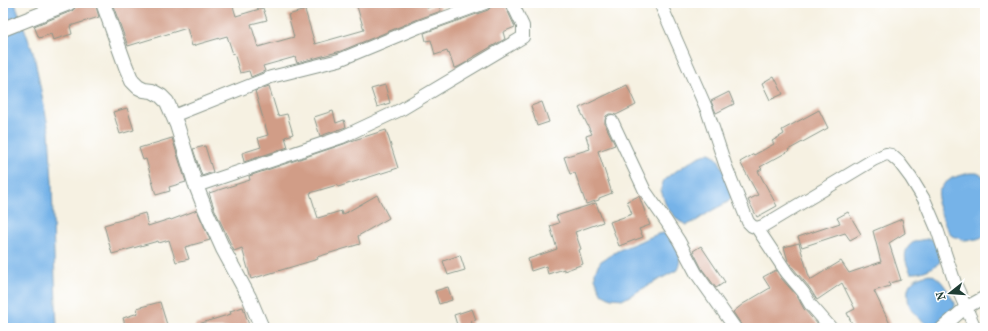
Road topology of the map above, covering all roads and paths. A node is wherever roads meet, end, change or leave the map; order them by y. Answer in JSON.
{"nodes":[{"id":1,"x":69,"y":3,"type":"edge"},
{"id":2,"x":103,"y":3,"type":"edge"},
{"id":3,"x":485,"y":3,"type":"edge"},
{"id":4,"x":512,"y":3,"type":"edge"},
{"id":5,"x":660,"y":3,"type":"edge"},
{"id":6,"x":3,"y":29,"type":"edge"},
{"id":7,"x":173,"y":116,"type":"junction"},
{"id":8,"x":612,"y":121,"type":"dead end"},
{"id":9,"x":196,"y":186,"type":"junction"},
{"id":10,"x":757,"y":228,"type":"junction"},
{"id":11,"x":985,"y":297,"type":"edge"},
{"id":12,"x":965,"y":308,"type":"junction"},
{"id":13,"x":262,"y":328,"type":"edge"},
{"id":14,"x":735,"y":328,"type":"edge"},
{"id":15,"x":831,"y":328,"type":"edge"},
{"id":16,"x":942,"y":328,"type":"edge"},
{"id":17,"x":975,"y":328,"type":"edge"}],
"edges":[{"from":1,"to":6,"type":"street"},
{"from":2,"to":7,"type":"street"},
{"from":3,"to":7,"type":"street"},
{"from":4,"to":9,"type":"street"},
{"from":5,"to":10,"type":"street"},
{"from":7,"to":9,"type":"street"},
{"from":8,"to":14,"type":"street"},
{"from":9,"to":13,"type":"street"},
{"from":10,"to":12,"type":"street"},
{"from":10,"to":15,"type":"street"},
{"from":11,"to":12,"type":"street"},
{"from":12,"to":16,"type":"street"},
{"from":12,"to":17,"type":"street"}]}
